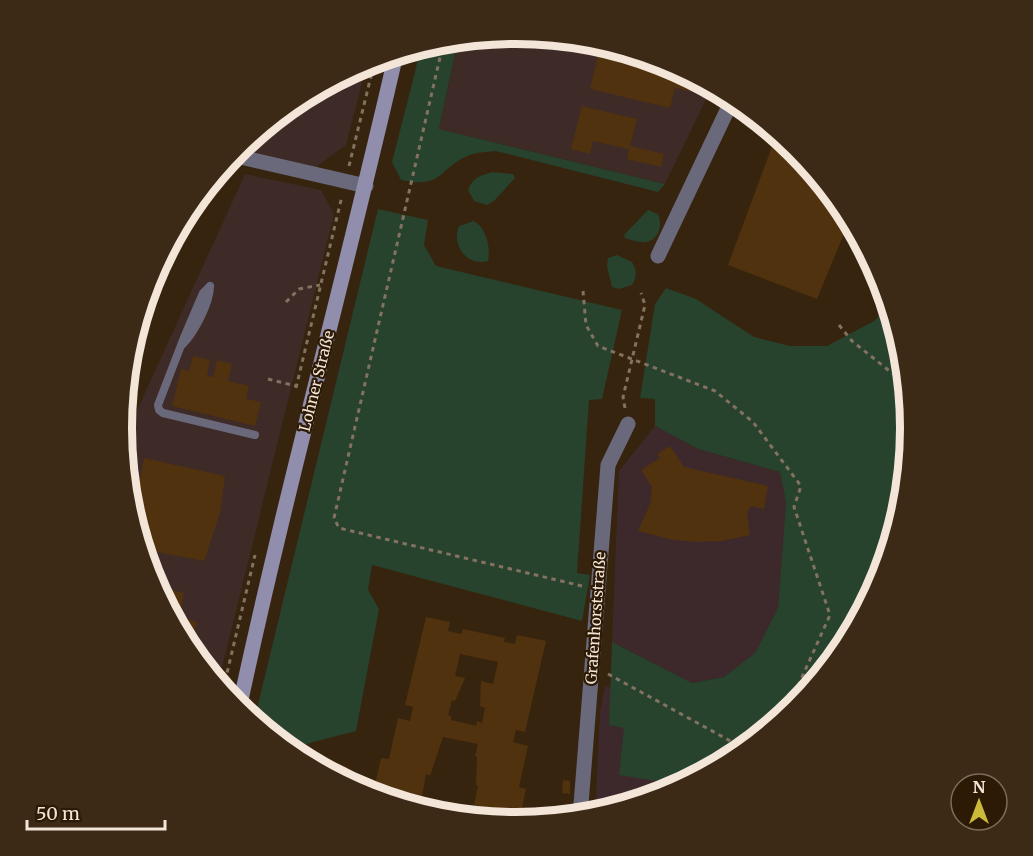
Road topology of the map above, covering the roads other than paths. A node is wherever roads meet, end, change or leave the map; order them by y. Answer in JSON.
{"nodes":[{"id":1,"x":394,"y":64,"type":"edge"},
{"id":2,"x":729,"y":107,"type":"edge"},
{"id":3,"x":243,"y":158,"type":"edge"},
{"id":4,"x":366,"y":186,"type":"junction"},
{"id":5,"x":658,"y":256,"type":"dead end"},
{"id":6,"x":210,"y":286,"type":"dead end"},
{"id":7,"x":628,"y":423,"type":"road end"},
{"id":8,"x":255,"y":435,"type":"dead end"},
{"id":9,"x":242,"y":697,"type":"edge"},
{"id":10,"x":581,"y":807,"type":"edge"}],
"edges":[{"from":1,"to":4,"type":"main road","name":"Lohner Straße"},
{"from":2,"to":5,"type":"street"},
{"from":3,"to":4,"type":"street"},
{"from":4,"to":9,"type":"main road","name":"Lohner Straße"},
{"from":6,"to":8,"type":"lane"},
{"from":7,"to":10,"type":"street","name":"Grafenhorststraße"}]}
